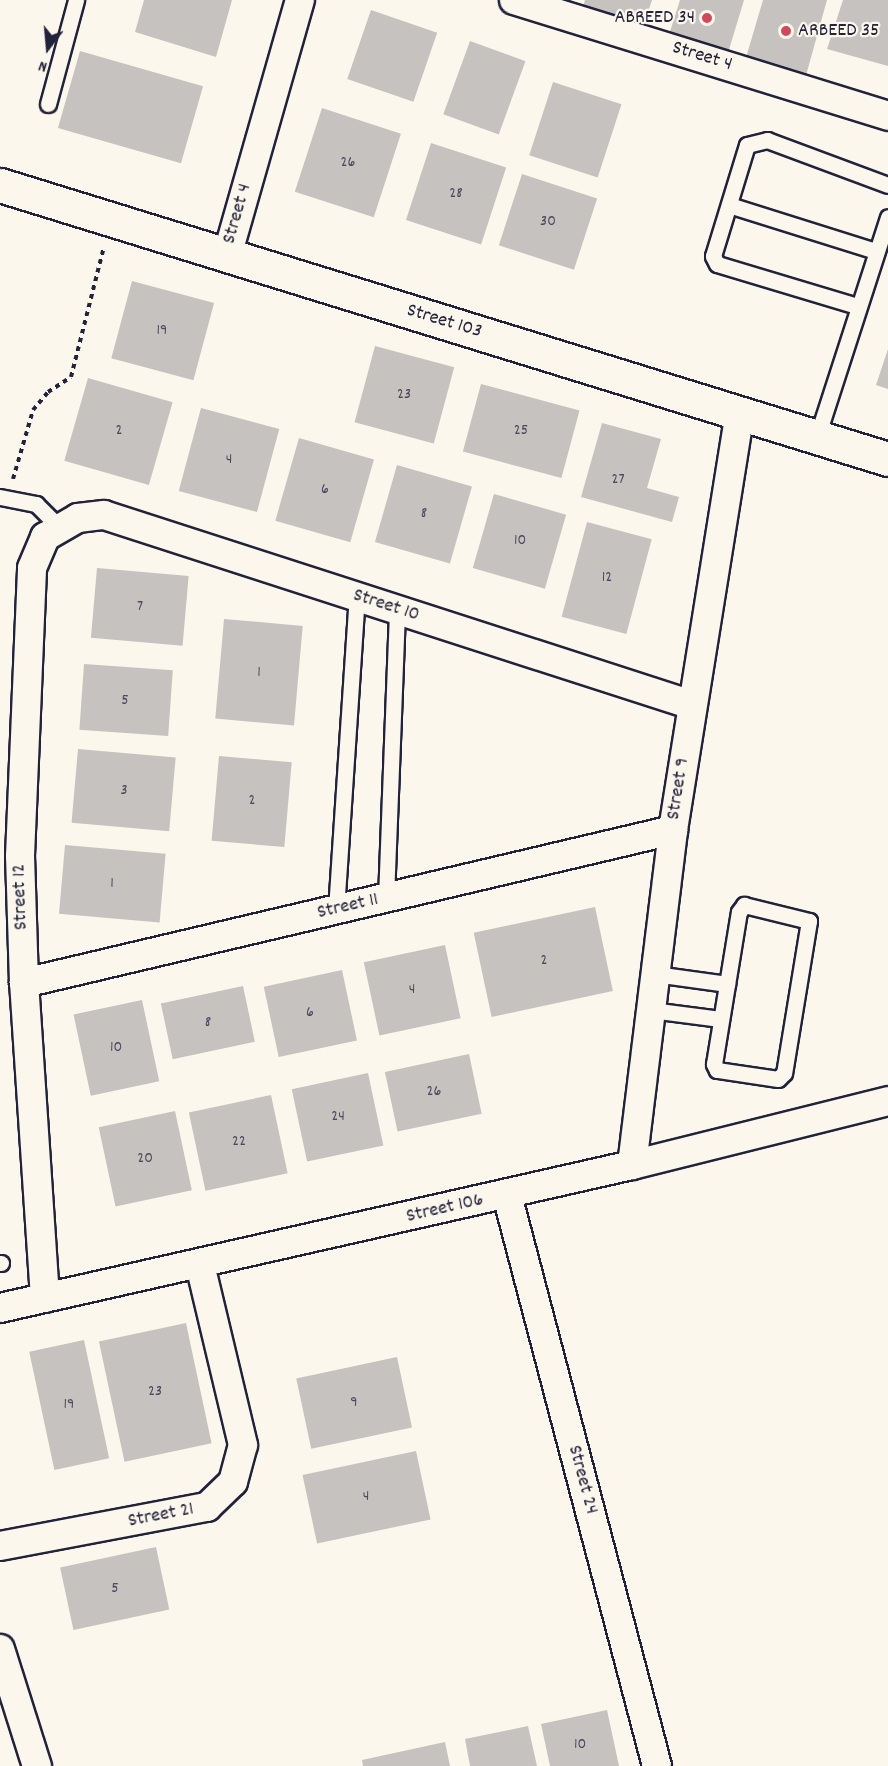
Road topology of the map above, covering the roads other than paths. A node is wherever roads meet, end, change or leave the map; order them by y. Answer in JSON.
{"nodes":[{"id":1,"x":76,"y":0,"type":"edge"},
{"id":2,"x":300,"y":0,"type":"edge"},
{"id":3,"x":514,"y":0,"type":"edge"},
{"id":4,"x":48,"y":104,"type":"dead end"},
{"id":5,"x":888,"y":116,"type":"edge"},
{"id":6,"x":0,"y":185,"type":"edge"},
{"id":7,"x":888,"y":185,"type":"edge"},
{"id":8,"x":729,"y":205,"type":"junction"},
{"id":9,"x":888,"y":217,"type":"edge"},
{"id":10,"x":876,"y":251,"type":"junction"},
{"id":11,"x":226,"y":256,"type":"junction"},
{"id":12,"x":857,"y":306,"type":"junction"},
{"id":13,"x":740,"y":414,"type":"junction"},
{"id":14,"x":817,"y":437,"type":"junction"},
{"id":15,"x":888,"y":459,"type":"edge"},
{"id":16,"x":4,"y":497,"type":"edge"},
{"id":17,"x":68,"y":522,"type":"junction"},
{"id":18,"x":357,"y":597,"type":"junction"},
{"id":19,"x":397,"y":609,"type":"junction"},
{"id":20,"x":692,"y":705,"type":"junction"},
{"id":21,"x":673,"y":830,"type":"junction"},
{"id":22,"x":386,"y":898,"type":"junction"},
{"id":23,"x":336,"y":910,"type":"junction"},
{"id":24,"x":656,"y":974,"type":"junction"},
{"id":25,"x":24,"y":983,"type":"junction"},
{"id":26,"x":727,"y":984,"type":"junction"},
{"id":27,"x":651,"y":1010,"type":"junction"},
{"id":28,"x":720,"y":1018,"type":"junction"},
{"id":29,"x":888,"y":1101,"type":"edge"},
{"id":30,"x":632,"y":1165,"type":"junction"},
{"id":31,"x":507,"y":1195,"type":"junction"},
{"id":32,"x":200,"y":1264,"type":"junction"},
{"id":33,"x":45,"y":1298,"type":"junction"},
{"id":34,"x":0,"y":1308,"type":"edge"},
{"id":35,"x":0,"y":1546,"type":"edge"},
{"id":36,"x":0,"y":1648,"type":"edge"},
{"id":37,"x":37,"y":1766,"type":"edge"},
{"id":38,"x":657,"y":1766,"type":"edge"}],
"edges":[{"from":1,"to":4,"type":"lane"},
{"from":2,"to":11,"type":"street","name":"Street 4"},
{"from":3,"to":5,"type":"street","name":"Street 4"},
{"from":6,"to":11,"type":"street","name":"Street 103"},
{"from":7,"to":8,"type":"lane"},
{"from":8,"to":10,"type":"lane"},
{"from":8,"to":12,"type":"lane"},
{"from":9,"to":10,"type":"lane"},
{"from":10,"to":12,"type":"lane"},
{"from":11,"to":13,"type":"street","name":"Street 103"},
{"from":12,"to":14,"type":"lane"},
{"from":13,"to":14,"type":"street","name":"Street 103"},
{"from":13,"to":20,"type":"street","name":"Street 9"},
{"from":14,"to":15,"type":"street","name":"Street 103"},
{"from":16,"to":17,"type":"lane"},
{"from":17,"to":18,"type":"street","name":"Street 10"},
{"from":17,"to":25,"type":"street","name":"Street 12"},
{"from":18,"to":19,"type":"street","name":"Street 10"},
{"from":18,"to":23,"type":"lane"},
{"from":19,"to":20,"type":"street","name":"Street 10"},
{"from":19,"to":22,"type":"lane"},
{"from":20,"to":21,"type":"street","name":"Street 9"},
{"from":21,"to":22,"type":"street","name":"Street 11"},
{"from":21,"to":24,"type":"street","name":"Street 9"},
{"from":22,"to":23,"type":"street","name":"Street 11"},
{"from":23,"to":25,"type":"street","name":"Street 11"},
{"from":24,"to":26,"type":"lane"},
{"from":24,"to":27,"type":"street","name":"Street 9"},
{"from":25,"to":33,"type":"street","name":"Street 12"},
{"from":26,"to":28,"type":"lane"},
{"from":26,"to":28,"type":"lane"},
{"from":27,"to":28,"type":"lane"},
{"from":27,"to":30,"type":"street","name":"Street 9"},
{"from":29,"to":30,"type":"street","name":"Street 106"},
{"from":30,"to":31,"type":"street","name":"Street 106"},
{"from":31,"to":32,"type":"street","name":"Street 106"},
{"from":31,"to":38,"type":"street","name":"Street 24"},
{"from":32,"to":33,"type":"street","name":"Street 106"},
{"from":32,"to":35,"type":"street","name":"Street 21"},
{"from":33,"to":34,"type":"street","name":"Street 106"},
{"from":36,"to":37,"type":"street"}]}
